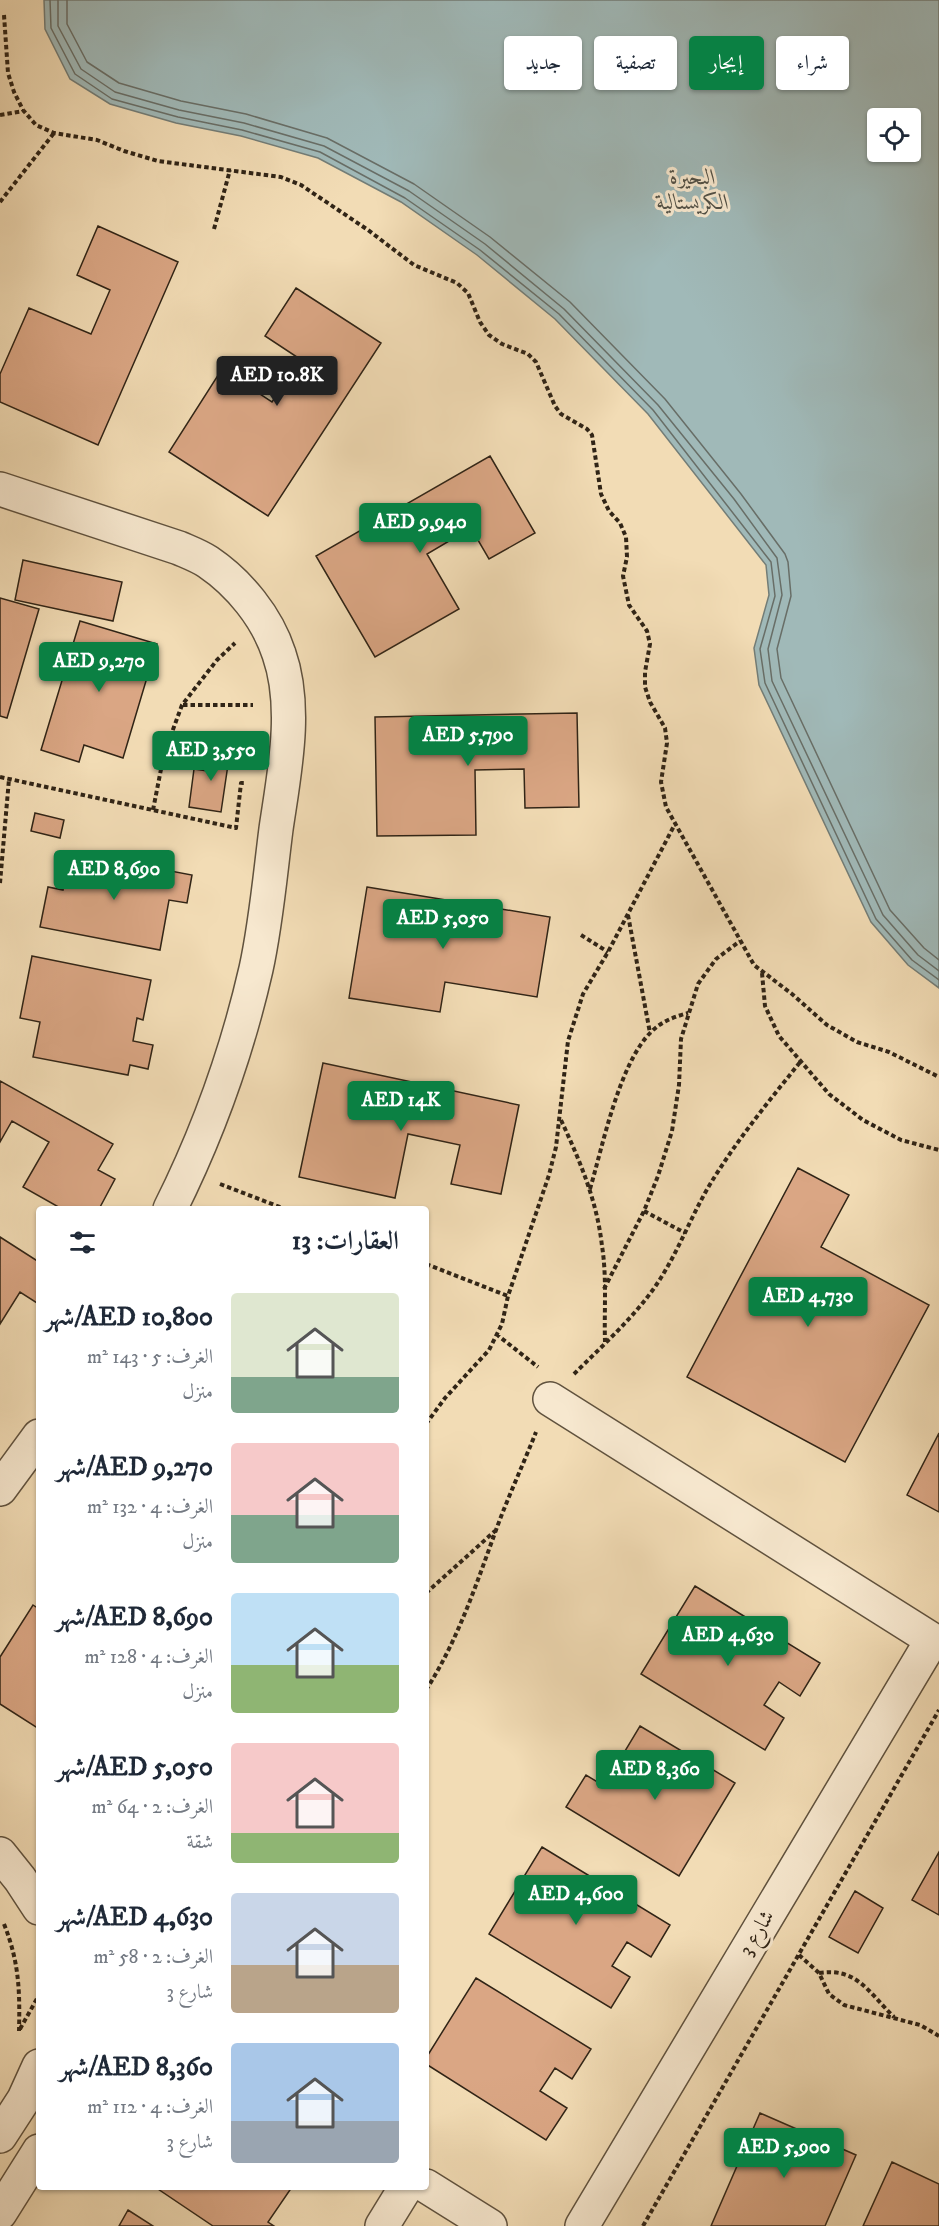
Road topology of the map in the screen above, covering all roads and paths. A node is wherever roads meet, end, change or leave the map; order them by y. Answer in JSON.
{"nodes":[{"id":1,"x":4,"y":15,"type":"dead end"},
{"id":2,"x":23,"y":111,"type":"junction"},
{"id":3,"x":0,"y":115,"type":"edge"},
{"id":4,"x":54,"y":134,"type":"junction"},
{"id":5,"x":230,"y":170,"type":"junction"},
{"id":6,"x":0,"y":201,"type":"edge"},
{"id":7,"x":214,"y":229,"type":"dead end"},
{"id":8,"x":0,"y":489,"type":"edge"},
{"id":9,"x":267,"y":627,"type":"junction"},
{"id":10,"x":182,"y":705,"type":"junction"},
{"id":11,"x":289,"y":705,"type":"junction"},
{"id":12,"x":0,"y":777,"type":"edge"},
{"id":13,"x":9,"y":779,"type":"junction"},
{"id":14,"x":282,"y":788,"type":"junction"},
{"id":15,"x":153,"y":810,"type":"junction"},
{"id":16,"x":675,"y":823,"type":"junction"},
{"id":17,"x":0,"y":883,"type":"edge"},
{"id":18,"x":628,"y":914,"type":"junction"},
{"id":19,"x":581,"y":935,"type":"dead end"},
{"id":20,"x":740,"y":940,"type":"junction"},
{"id":21,"x":608,"y":952,"type":"junction"},
{"id":22,"x":762,"y":972,"type":"junction"},
{"id":23,"x":688,"y":1013,"type":"junction"},
{"id":24,"x":650,"y":1033,"type":"junction"},
{"id":25,"x":801,"y":1061,"type":"junction"},
{"id":26,"x":939,"y":1077,"type":"edge"},
{"id":27,"x":560,"y":1120,"type":"junction"},
{"id":28,"x":939,"y":1150,"type":"edge"},
{"id":29,"x":189,"y":1172,"type":"junction"},
{"id":30,"x":590,"y":1189,"type":"junction"},
{"id":31,"x":172,"y":1206,"type":"edge"},
{"id":32,"x":277,"y":1206,"type":"edge"},
{"id":33,"x":644,"y":1211,"type":"junction"},
{"id":34,"x":685,"y":1233,"type":"junction"},
{"id":35,"x":429,"y":1265,"type":"edge"},
{"id":36,"x":604,"y":1288,"type":"junction"},
{"id":37,"x":508,"y":1296,"type":"junction"},
{"id":38,"x":496,"y":1334,"type":"junction"},
{"id":39,"x":605,"y":1343,"type":"junction"},
{"id":40,"x":556,"y":1393,"type":"junction"},
{"id":41,"x":429,"y":1420,"type":"edge"},
{"id":42,"x":36,"y":1440,"type":"edge"},
{"id":43,"x":0,"y":1489,"type":"edge"},
{"id":44,"x":496,"y":1531,"type":"junction"},
{"id":45,"x":429,"y":1590,"type":"edge"},
{"id":46,"x":935,"y":1642,"type":"edge"},
{"id":47,"x":429,"y":1686,"type":"edge"},
{"id":48,"x":939,"y":1710,"type":"edge"},
{"id":49,"x":0,"y":1847,"type":"edge"},
{"id":50,"x":0,"y":1854,"type":"edge"},
{"id":51,"x":36,"y":1861,"type":"edge"},
{"id":52,"x":36,"y":1904,"type":"edge"},
{"id":53,"x":0,"y":1915,"type":"edge"},
{"id":54,"x":799,"y":1955,"type":"junction"},
{"id":55,"x":819,"y":1973,"type":"junction"},
{"id":56,"x":36,"y":2000,"type":"edge"},
{"id":57,"x":896,"y":2018,"type":"junction"},
{"id":58,"x":19,"y":2031,"type":"junction"},
{"id":59,"x":939,"y":2036,"type":"edge"},
{"id":60,"x":14,"y":2040,"type":"dead end"},
{"id":61,"x":36,"y":2073,"type":"edge"},
{"id":62,"x":0,"y":2136,"type":"edge"},
{"id":63,"x":36,"y":2156,"type":"edge"},
{"id":64,"x":429,"y":2188,"type":"edge"},
{"id":65,"x":404,"y":2190,"type":"edge"},
{"id":66,"x":0,"y":2213,"type":"edge"},
{"id":67,"x":382,"y":2226,"type":"edge"},
{"id":68,"x":490,"y":2226,"type":"edge"},
{"id":69,"x":582,"y":2226,"type":"edge"},
{"id":70,"x":643,"y":2226,"type":"edge"}],
"edges":[{"from":1,"to":2,"type":"path"},
{"from":2,"to":3,"type":"path"},
{"from":2,"to":4,"type":"path"},
{"from":4,"to":5,"type":"path"},
{"from":4,"to":6,"type":"path"},
{"from":5,"to":7,"type":"path"},
{"from":5,"to":16,"type":"path"},
{"from":8,"to":9,"type":"street"},
{"from":9,"to":10,"type":"path"},
{"from":9,"to":11,"type":"street"},
{"from":10,"to":11,"type":"path"},
{"from":10,"to":15,"type":"path"},
{"from":11,"to":14,"type":"street"},
{"from":12,"to":13,"type":"path"},
{"from":13,"to":15,"type":"path"},
{"from":13,"to":17,"type":"path"},
{"from":14,"to":15,"type":"path"},
{"from":14,"to":29,"type":"street"},
{"from":16,"to":18,"type":"path"},
{"from":16,"to":20,"type":"path"},
{"from":18,"to":21,"type":"path"},
{"from":18,"to":24,"type":"path"},
{"from":19,"to":21,"type":"path"},
{"from":20,"to":22,"type":"path"},
{"from":20,"to":23,"type":"path"},
{"from":21,"to":27,"type":"path"},
{"from":22,"to":25,"type":"path"},
{"from":22,"to":26,"type":"path"},
{"from":23,"to":24,"type":"path"},
{"from":23,"to":33,"type":"path"},
{"from":24,"to":30,"type":"path"},
{"from":25,"to":28,"type":"path"},
{"from":25,"to":34,"type":"path"},
{"from":27,"to":30,"type":"path"},
{"from":27,"to":37,"type":"path"},
{"from":29,"to":31,"type":"street"},
{"from":29,"to":32,"type":"path"},
{"from":30,"to":36,"type":"path"},
{"from":33,"to":34,"type":"path"},
{"from":33,"to":36,"type":"path"},
{"from":34,"to":39,"type":"path"},
{"from":35,"to":37,"type":"path"},
{"from":36,"to":39,"type":"path"},
{"from":37,"to":38,"type":"path"},
{"from":38,"to":40,"type":"path"},
{"from":38,"to":41,"type":"path"},
{"from":39,"to":40,"type":"path"},
{"from":40,"to":44,"type":"path"},
{"from":40,"to":46,"type":"street"},
{"from":42,"to":43,"type":"street"},
{"from":44,"to":45,"type":"path"},
{"from":44,"to":47,"type":"path"},
{"from":46,"to":69,"type":"street","name":"شارع 3"},
{"from":48,"to":54,"type":"path"},
{"from":49,"to":51,"type":"street"},
{"from":50,"to":52,"type":"street"},
{"from":53,"to":58,"type":"path"},
{"from":54,"to":55,"type":"path"},
{"from":54,"to":70,"type":"path"},
{"from":55,"to":57,"type":"path"},
{"from":55,"to":57,"type":"path"},
{"from":56,"to":58,"type":"path"},
{"from":57,"to":59,"type":"path"},
{"from":58,"to":60,"type":"path"},
{"from":61,"to":62,"type":"street"},
{"from":63,"to":66,"type":"street"},
{"from":64,"to":68,"type":"street"},
{"from":65,"to":67,"type":"street"}]}
